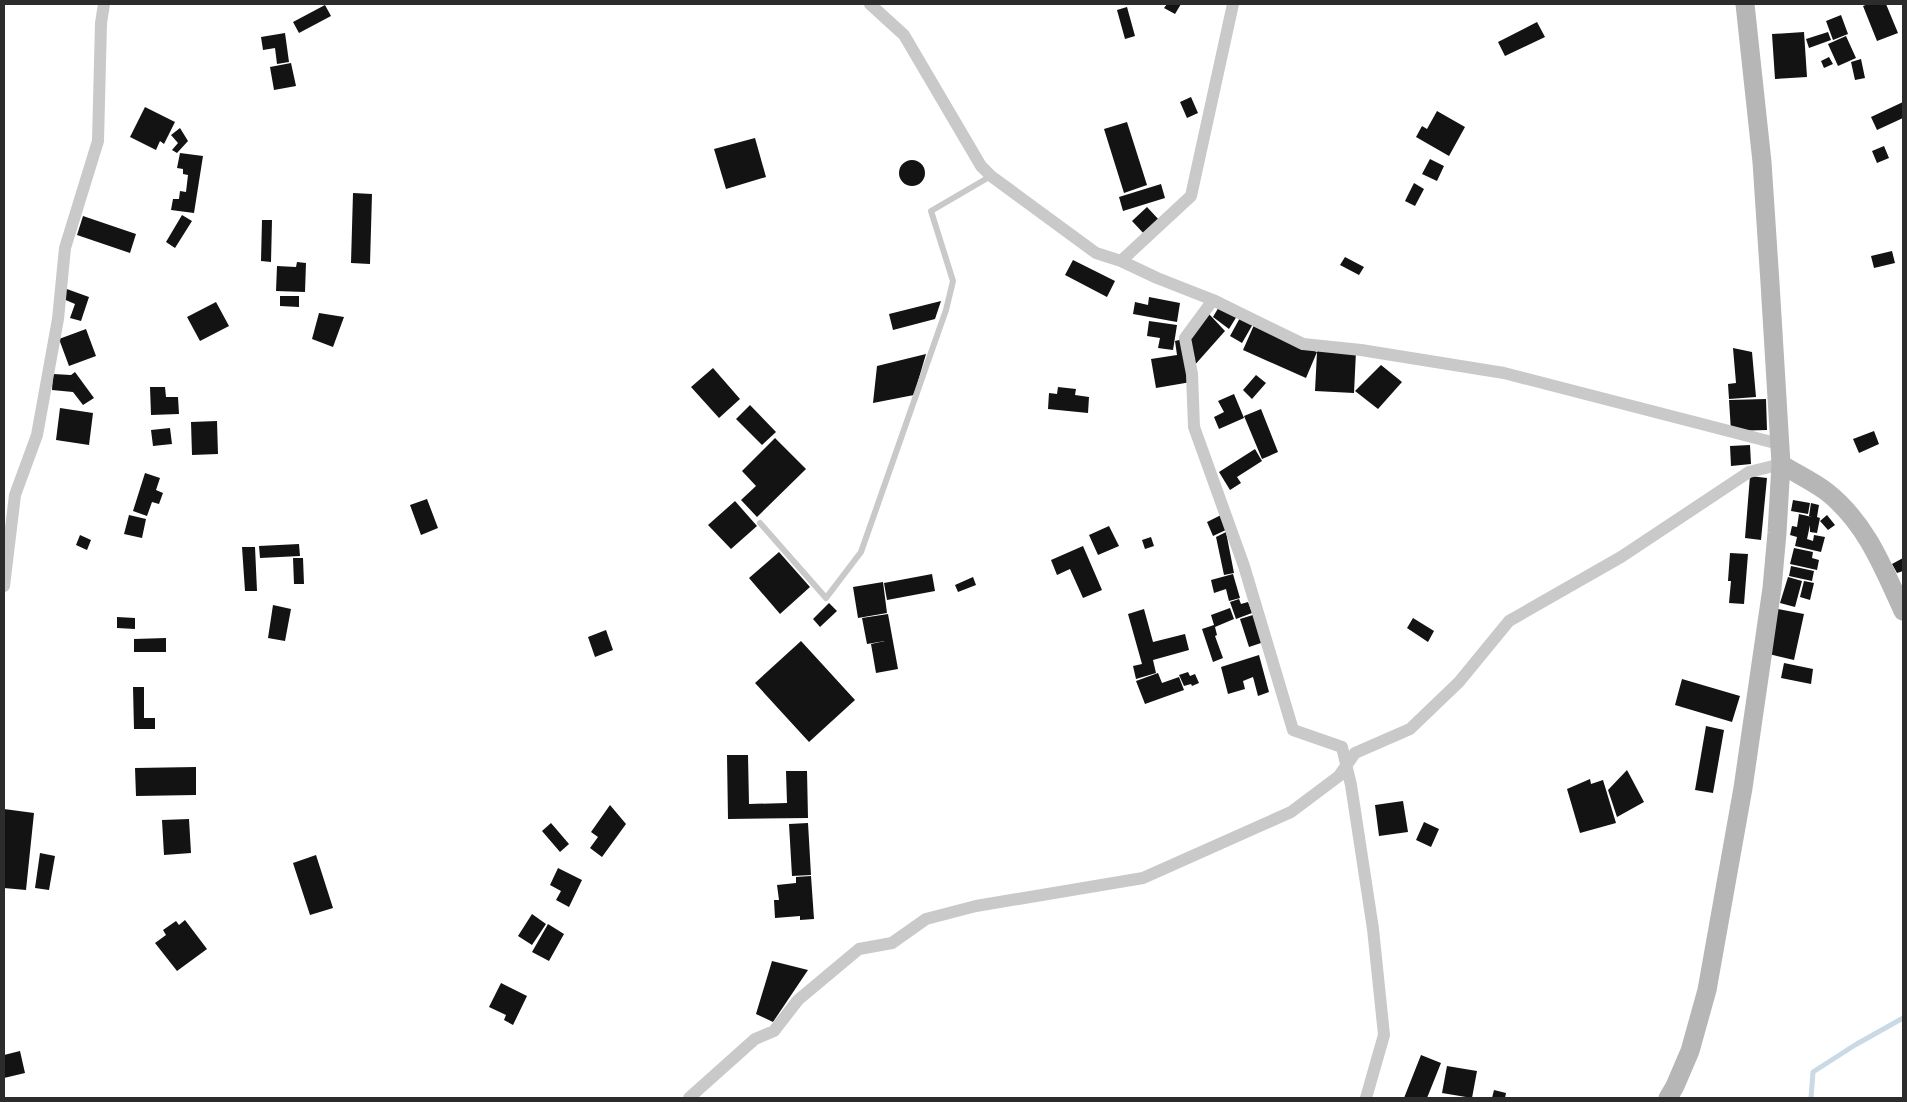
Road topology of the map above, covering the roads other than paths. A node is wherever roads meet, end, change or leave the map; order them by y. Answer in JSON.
{"nodes":[{"id":1,"x":104,"y":4,"type":"edge"},
{"id":2,"x":870,"y":4,"type":"edge"},
{"id":3,"x":1233,"y":4,"type":"edge"},
{"id":4,"x":1745,"y":4,"type":"edge"},
{"id":5,"x":991,"y":176,"type":"junction"},
{"id":6,"x":1121,"y":261,"type":"junction"},
{"id":7,"x":1213,"y":300,"type":"junction"},
{"id":8,"x":1779,"y":444,"type":"junction"},
{"id":9,"x":1781,"y":464,"type":"junction"},
{"id":10,"x":760,"y":523,"type":"dead end"},
{"id":11,"x":4,"y":586,"type":"edge"},
{"id":12,"x":1903,"y":611,"type":"edge"},
{"id":13,"x":1346,"y":766,"type":"junction"},
{"id":14,"x":689,"y":1098,"type":"edge"},
{"id":15,"x":1366,"y":1098,"type":"edge"},
{"id":16,"x":1668,"y":1098,"type":"edge"}],
"edges":[{"from":1,"to":11,"type":"street"},
{"from":2,"to":5,"type":"street"},
{"from":3,"to":6,"type":"street"},
{"from":4,"to":8,"type":"main road"},
{"from":5,"to":6,"type":"street"},
{"from":5,"to":10,"type":"lane"},
{"from":6,"to":7,"type":"street"},
{"from":7,"to":8,"type":"street"},
{"from":7,"to":13,"type":"street"},
{"from":8,"to":9,"type":"main road"},
{"from":9,"to":12,"type":"main road"},
{"from":9,"to":13,"type":"street"},
{"from":9,"to":16,"type":"main road"},
{"from":13,"to":14,"type":"street"},
{"from":13,"to":15,"type":"street"}]}
